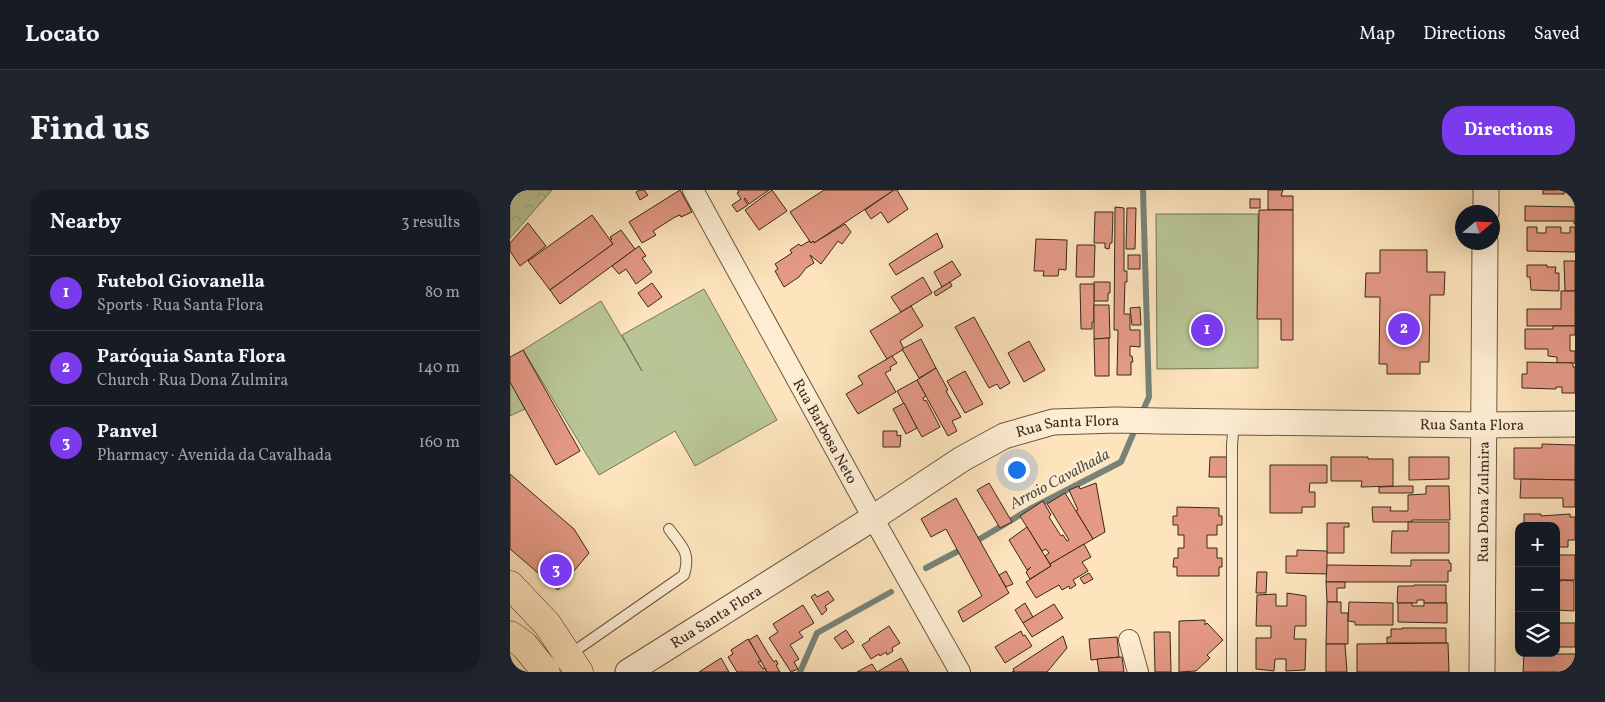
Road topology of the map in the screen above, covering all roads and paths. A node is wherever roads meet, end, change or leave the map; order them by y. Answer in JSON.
{"nodes":[{"id":1,"x":694,"y":190,"type":"edge"},
{"id":2,"x":1486,"y":190,"type":"edge"},
{"id":3,"x":1486,"y":205,"type":"edge"},
{"id":4,"x":1485,"y":250,"type":"edge"},
{"id":5,"x":1234,"y":422,"type":"junction"},
{"id":6,"x":1484,"y":424,"type":"junction"},
{"id":7,"x":1575,"y":424,"type":"edge"},
{"id":8,"x":873,"y":518,"type":"junction"},
{"id":9,"x":669,"y":529,"type":"dead end"},
{"id":10,"x":510,"y":585,"type":"edge"},
{"id":11,"x":510,"y":635,"type":"edge"},
{"id":12,"x":1129,"y":640,"type":"dead end"},
{"id":13,"x":510,"y":643,"type":"edge"},
{"id":14,"x":573,"y":664,"type":"edge"},
{"id":15,"x":533,"y":672,"type":"edge"},
{"id":16,"x":546,"y":672,"type":"edge"},
{"id":17,"x":628,"y":672,"type":"edge"},
{"id":18,"x":960,"y":672,"type":"edge"},
{"id":19,"x":1138,"y":672,"type":"edge"},
{"id":20,"x":1232,"y":672,"type":"edge"},
{"id":21,"x":1482,"y":672,"type":"edge"}],
"edges":[{"from":1,"to":8,"type":"street","name":"Rua Barbosa Neto"},
{"from":2,"to":3,"type":"street"},
{"from":4,"to":6,"type":"street","name":"Rua Dona Zulmira"},
{"from":5,"to":6,"type":"street","name":"Rua Santa Flora"},
{"from":5,"to":8,"type":"street","name":"Rua Santa Flora"},
{"from":5,"to":20,"type":"lane"},
{"from":6,"to":7,"type":"street","name":"Rua Santa Flora"},
{"from":6,"to":21,"type":"street","name":"Rua Dona Zulmira"},
{"from":8,"to":17,"type":"street","name":"Rua Santa Flora"},
{"from":8,"to":18,"type":"street","name":"Rua Barbosa Neto"},
{"from":9,"to":14,"type":"lane"},
{"from":10,"to":14,"type":"main road"},
{"from":11,"to":16,"type":"main road"},
{"from":12,"to":19,"type":"street"},
{"from":13,"to":15,"type":"main road"}]}
